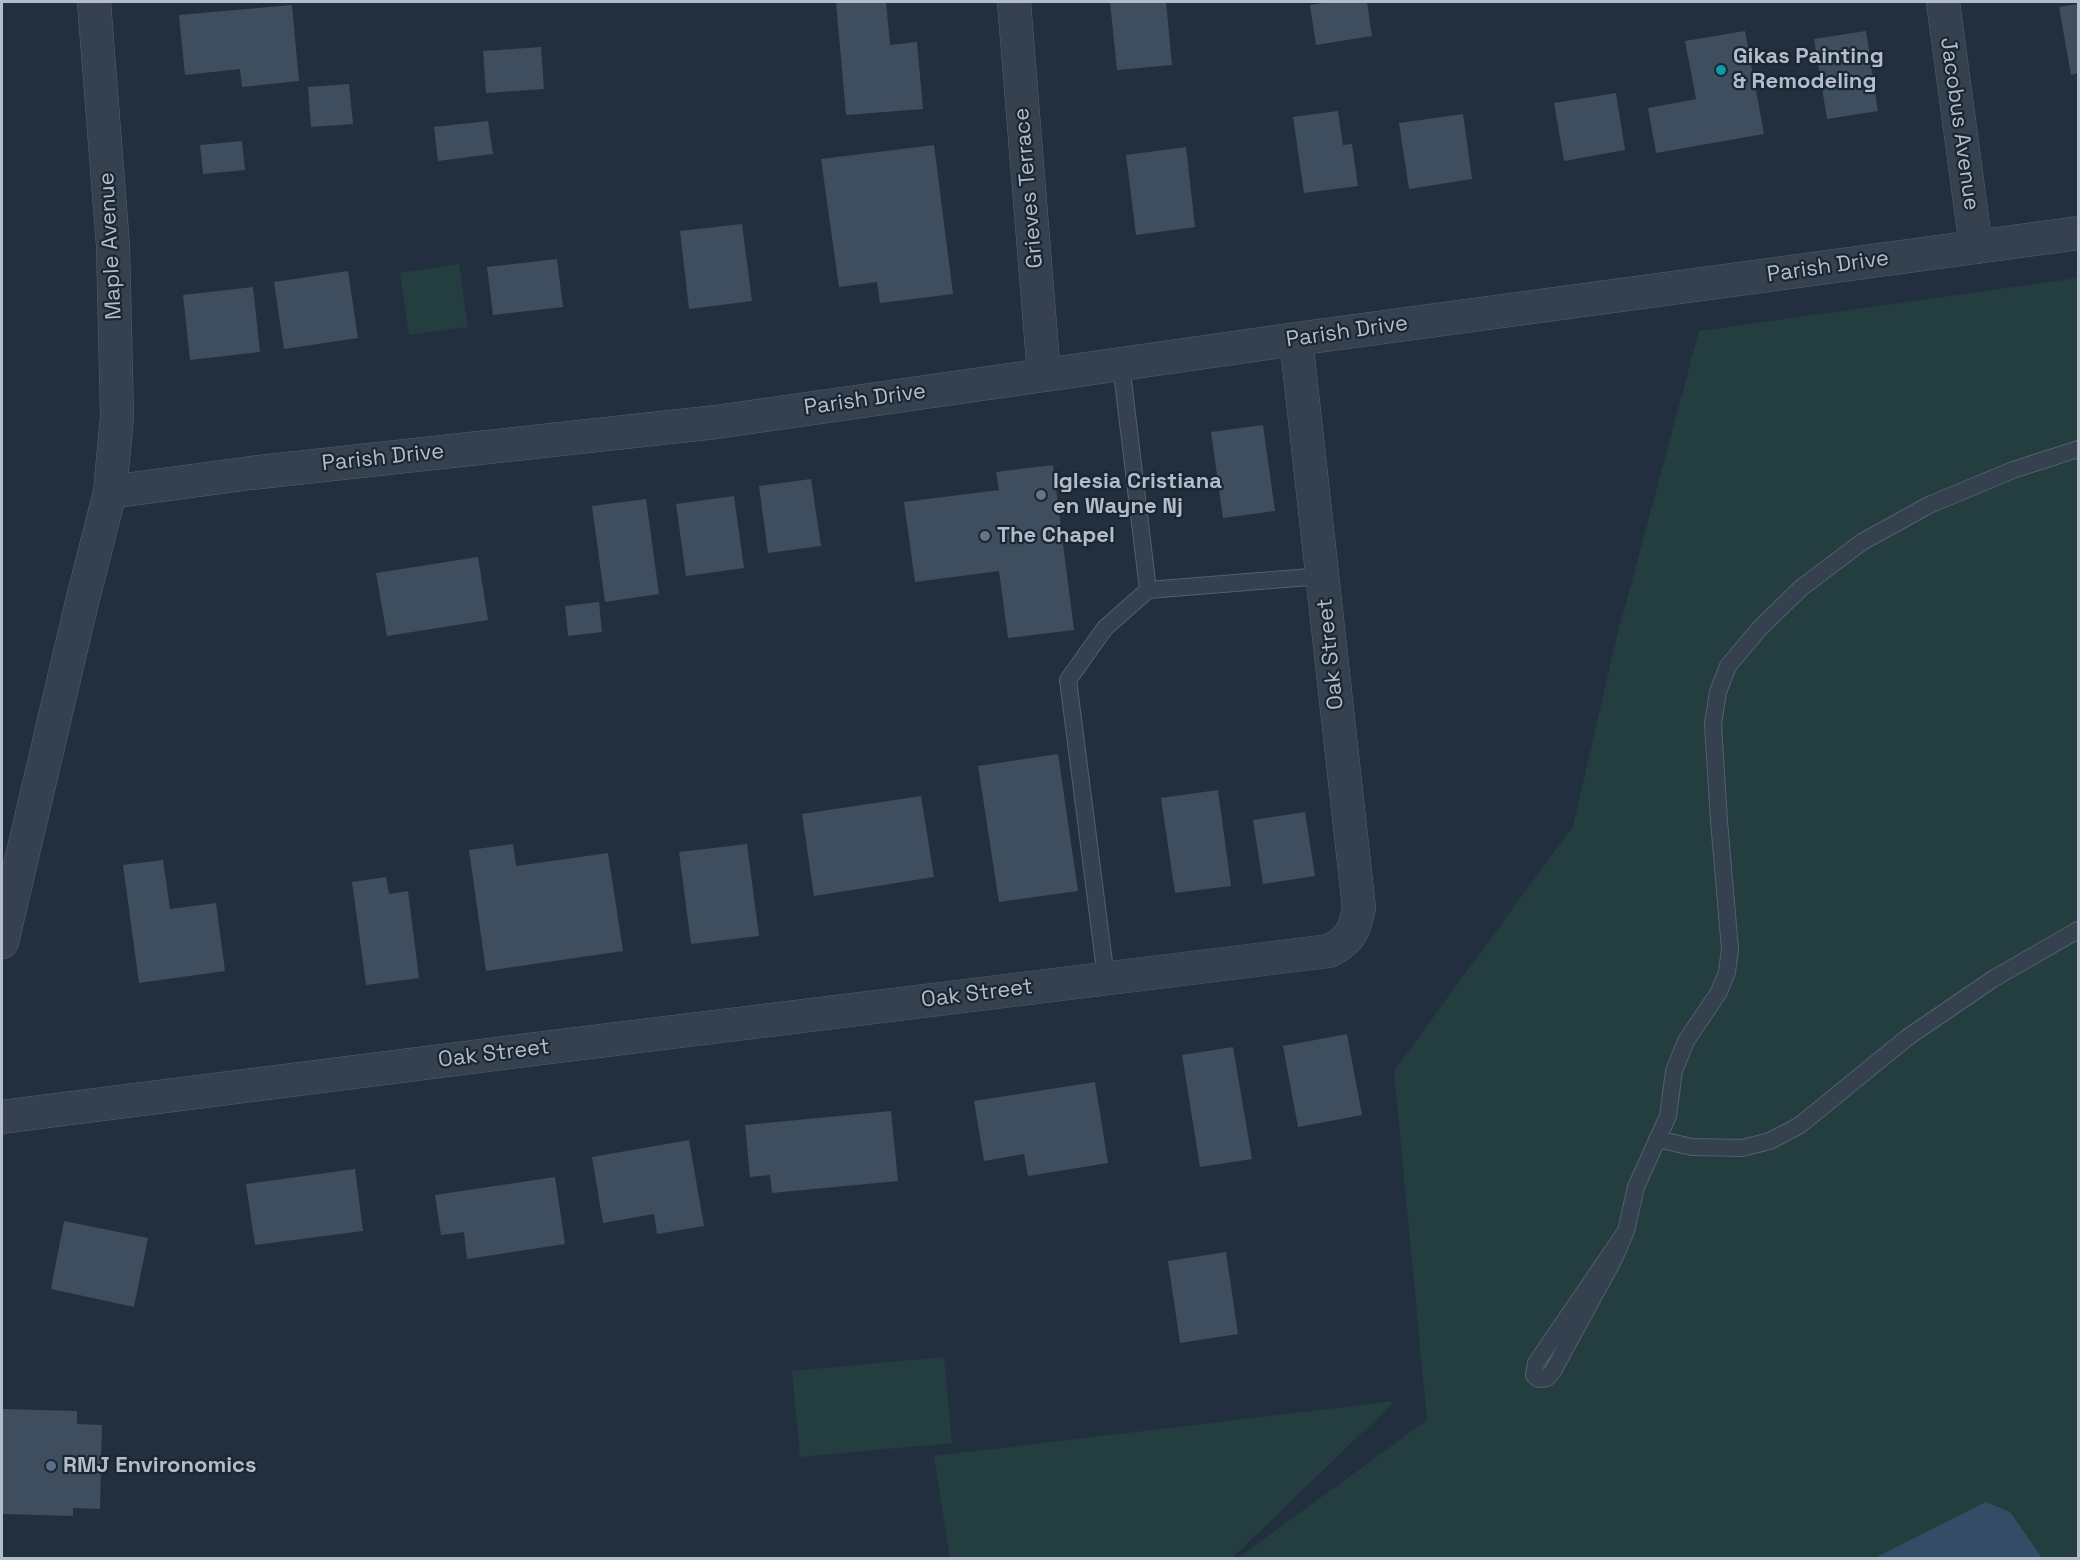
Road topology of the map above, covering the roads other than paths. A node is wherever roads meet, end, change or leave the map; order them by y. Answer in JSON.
{"nodes":[{"id":1,"x":94,"y":2,"type":"edge"},
{"id":2,"x":1014,"y":2,"type":"edge"},
{"id":3,"x":1943,"y":2,"type":"edge"},
{"id":4,"x":2079,"y":233,"type":"edge"},
{"id":5,"x":1976,"y":247,"type":"junction"},
{"id":6,"x":1296,"y":339,"type":"junction"},
{"id":7,"x":1121,"y":363,"type":"junction"},
{"id":8,"x":1044,"y":375,"type":"junction"},
{"id":9,"x":2079,"y":448,"type":"edge"},
{"id":10,"x":110,"y":492,"type":"junction"},
{"id":11,"x":1322,"y":576,"type":"junction"},
{"id":12,"x":1148,"y":590,"type":"junction"},
{"id":13,"x":2079,"y":930,"type":"edge"},
{"id":14,"x":2,"y":942,"type":"edge"},
{"id":15,"x":1106,"y":978,"type":"junction"},
{"id":16,"x":2,"y":1118,"type":"edge"},
{"id":17,"x":1657,"y":1139,"type":"junction"},
{"id":18,"x":1626,"y":1231,"type":"junction"}],
"edges":[{"from":1,"to":10,"type":"street","name":"Maple Avenue"},
{"from":2,"to":8,"type":"street","name":"Grieves Terrace"},
{"from":3,"to":5,"type":"street","name":"Jacobus Avenue"},
{"from":4,"to":5,"type":"street","name":"Parish Drive"},
{"from":5,"to":6,"type":"street","name":"Parish Drive"},
{"from":6,"to":7,"type":"street","name":"Parish Drive"},
{"from":6,"to":11,"type":"street","name":"Oak Street"},
{"from":7,"to":8,"type":"street","name":"Parish Drive"},
{"from":7,"to":12,"type":"lane"},
{"from":8,"to":10,"type":"street","name":"Parish Drive"},
{"from":9,"to":17,"type":"lane"},
{"from":10,"to":14,"type":"street"},
{"from":11,"to":12,"type":"lane"},
{"from":11,"to":15,"type":"street","name":"Oak Street"},
{"from":12,"to":15,"type":"lane"},
{"from":13,"to":17,"type":"lane"},
{"from":15,"to":16,"type":"street","name":"Oak Street"},
{"from":17,"to":18,"type":"lane"},
{"from":18,"to":18,"type":"lane"}]}
